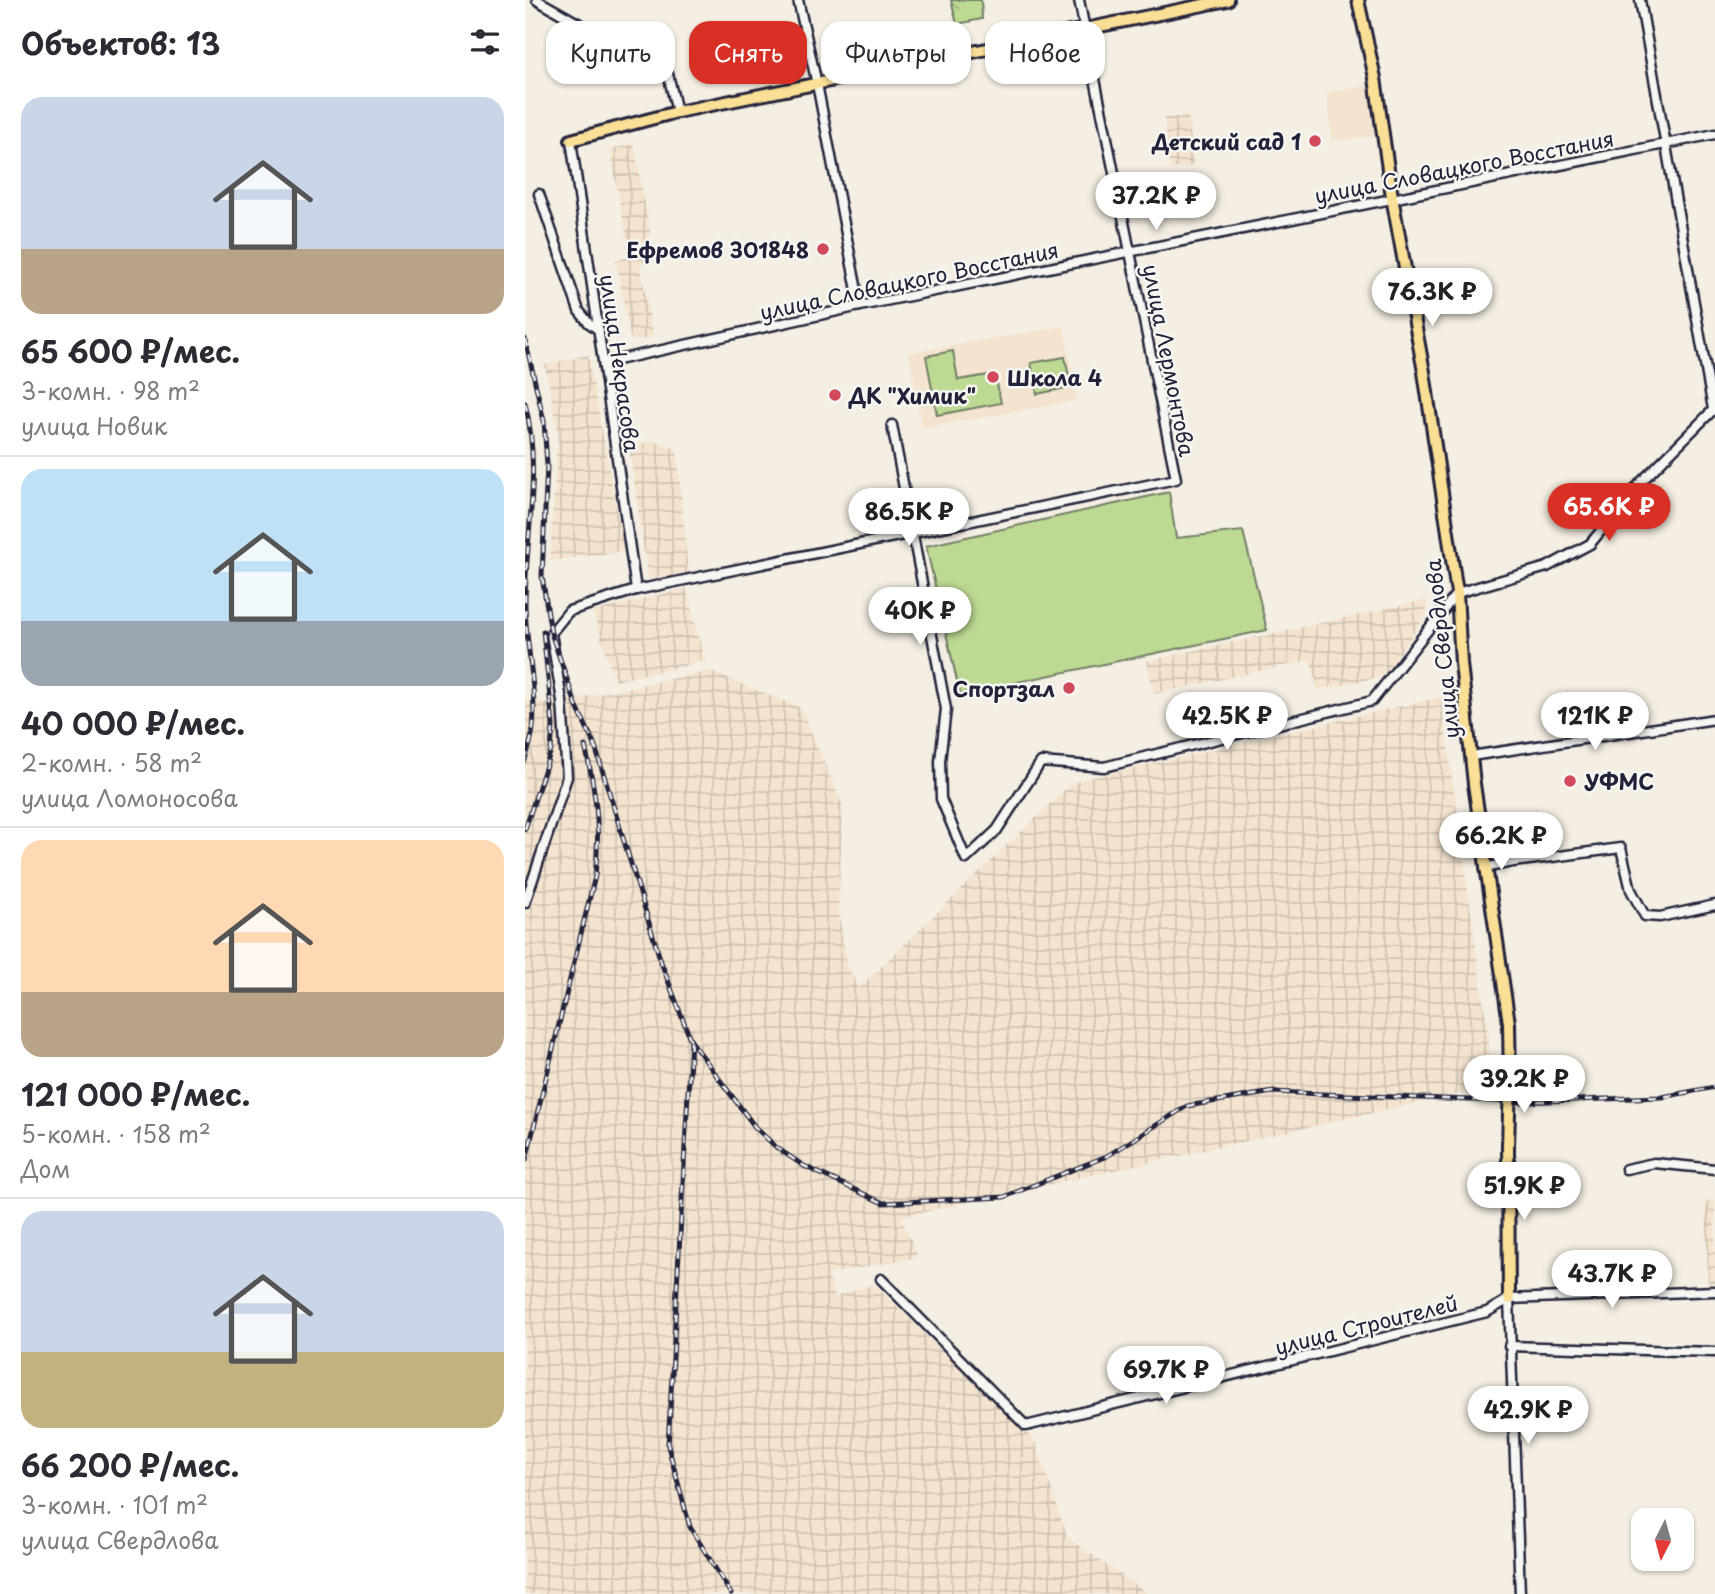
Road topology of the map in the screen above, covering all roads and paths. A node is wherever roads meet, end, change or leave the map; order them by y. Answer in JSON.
{"nodes":[{"id":1,"x":537,"y":0,"type":"edge"},
{"id":2,"x":798,"y":0,"type":"edge"},
{"id":3,"x":1079,"y":0,"type":"edge"},
{"id":4,"x":1228,"y":0,"type":"edge"},
{"id":5,"x":1358,"y":0,"type":"edge"},
{"id":6,"x":1640,"y":0,"type":"edge"},
{"id":7,"x":1083,"y":21,"type":"edge"},
{"id":8,"x":1105,"y":25,"type":"edge"},
{"id":9,"x":985,"y":50,"type":"edge"},
{"id":10,"x":817,"y":84,"type":"junction"},
{"id":11,"x":1096,"y":84,"type":"edge"},
{"id":12,"x":677,"y":112,"type":"junction"},
{"id":13,"x":1715,"y":134,"type":"edge"},
{"id":14,"x":571,"y":140,"type":"joint"},
{"id":15,"x":1667,"y":143,"type":"junction"},
{"id":16,"x":539,"y":194,"type":"dead end"},
{"id":17,"x":1392,"y":197,"type":"junction"},
{"id":18,"x":1131,"y":252,"type":"junction"},
{"id":19,"x":860,"y":306,"type":"junction"},
{"id":20,"x":599,"y":331,"type":"junction"},
{"id":21,"x":604,"y":363,"type":"junction"},
{"id":22,"x":1714,"y":408,"type":"edge"},
{"id":23,"x":893,"y":425,"type":"dead end"},
{"id":24,"x":914,"y":532,"type":"junction"},
{"id":25,"x":636,"y":590,"type":"junction"},
{"id":26,"x":1457,"y":593,"type":"junction"},
{"id":27,"x":1715,"y":719,"type":"edge"},
{"id":28,"x":1471,"y":756,"type":"junction"},
{"id":29,"x":1485,"y":868,"type":"junction"},
{"id":30,"x":525,"y":903,"type":"edge"},
{"id":31,"x":1715,"y":905,"type":"edge"},
{"id":32,"x":1626,"y":1169,"type":"dead end"},
{"id":33,"x":1715,"y":1169,"type":"edge"},
{"id":34,"x":881,"y":1279,"type":"dead end"},
{"id":35,"x":1715,"y":1291,"type":"edge"},
{"id":36,"x":1509,"y":1299,"type":"junction"},
{"id":37,"x":1509,"y":1346,"type":"junction"},
{"id":38,"x":1715,"y":1352,"type":"edge"},
{"id":39,"x":1520,"y":1594,"type":"edge"}],
"edges":[{"from":1,"to":12,"type":"street"},
{"from":2,"to":10,"type":"street"},
{"from":3,"to":7,"type":"street","name":"улица Лермонтова"},
{"from":4,"to":8,"type":"main road"},
{"from":5,"to":17,"type":"main road","name":"улица Свердлова"},
{"from":6,"to":15,"type":"street"},
{"from":9,"to":10,"type":"main road"},
{"from":10,"to":12,"type":"main road"},
{"from":10,"to":19,"type":"street"},
{"from":11,"to":18,"type":"street","name":"улица Лермонтова"},
{"from":12,"to":14,"type":"main road"},
{"from":13,"to":15,"type":"street","name":"улица Словацкого Восстания"},
{"from":14,"to":20,"type":"street","name":"улица Некрасова"},
{"from":15,"to":17,"type":"street","name":"улица Словацкого Восстания"},
{"from":15,"to":22,"type":"street"},
{"from":16,"to":20,"type":"street"},
{"from":17,"to":18,"type":"street","name":"улица Словацкого Восстания"},
{"from":17,"to":26,"type":"main road","name":"улица Свердлова"},
{"from":18,"to":19,"type":"street","name":"улица Словацкого Восстания"},
{"from":18,"to":24,"type":"street","name":"улица Лермонтова"},
{"from":19,"to":21,"type":"street","name":"улица Словацкого Восстания"},
{"from":20,"to":21,"type":"street","name":"улица Некрасова"},
{"from":21,"to":25,"type":"street","name":"улица Некрасова"},
{"from":22,"to":26,"type":"street"},
{"from":23,"to":24,"type":"street"},
{"from":24,"to":25,"type":"street"},
{"from":24,"to":26,"type":"street"},
{"from":25,"to":30,"type":"street"},
{"from":26,"to":28,"type":"main road","name":"улица Свердлова"},
{"from":27,"to":28,"type":"street"},
{"from":28,"to":29,"type":"main road","name":"улица Свердлова"},
{"from":29,"to":31,"type":"street"},
{"from":29,"to":36,"type":"main road","name":"улица Свердлова","bridge":true},
{"from":32,"to":33,"type":"street"},
{"from":34,"to":36,"type":"street","name":"улица Строителей"},
{"from":35,"to":36,"type":"street","name":"улица Строителей"},
{"from":36,"to":37,"type":"street"},
{"from":37,"to":38,"type":"street"},
{"from":37,"to":39,"type":"street"}]}
